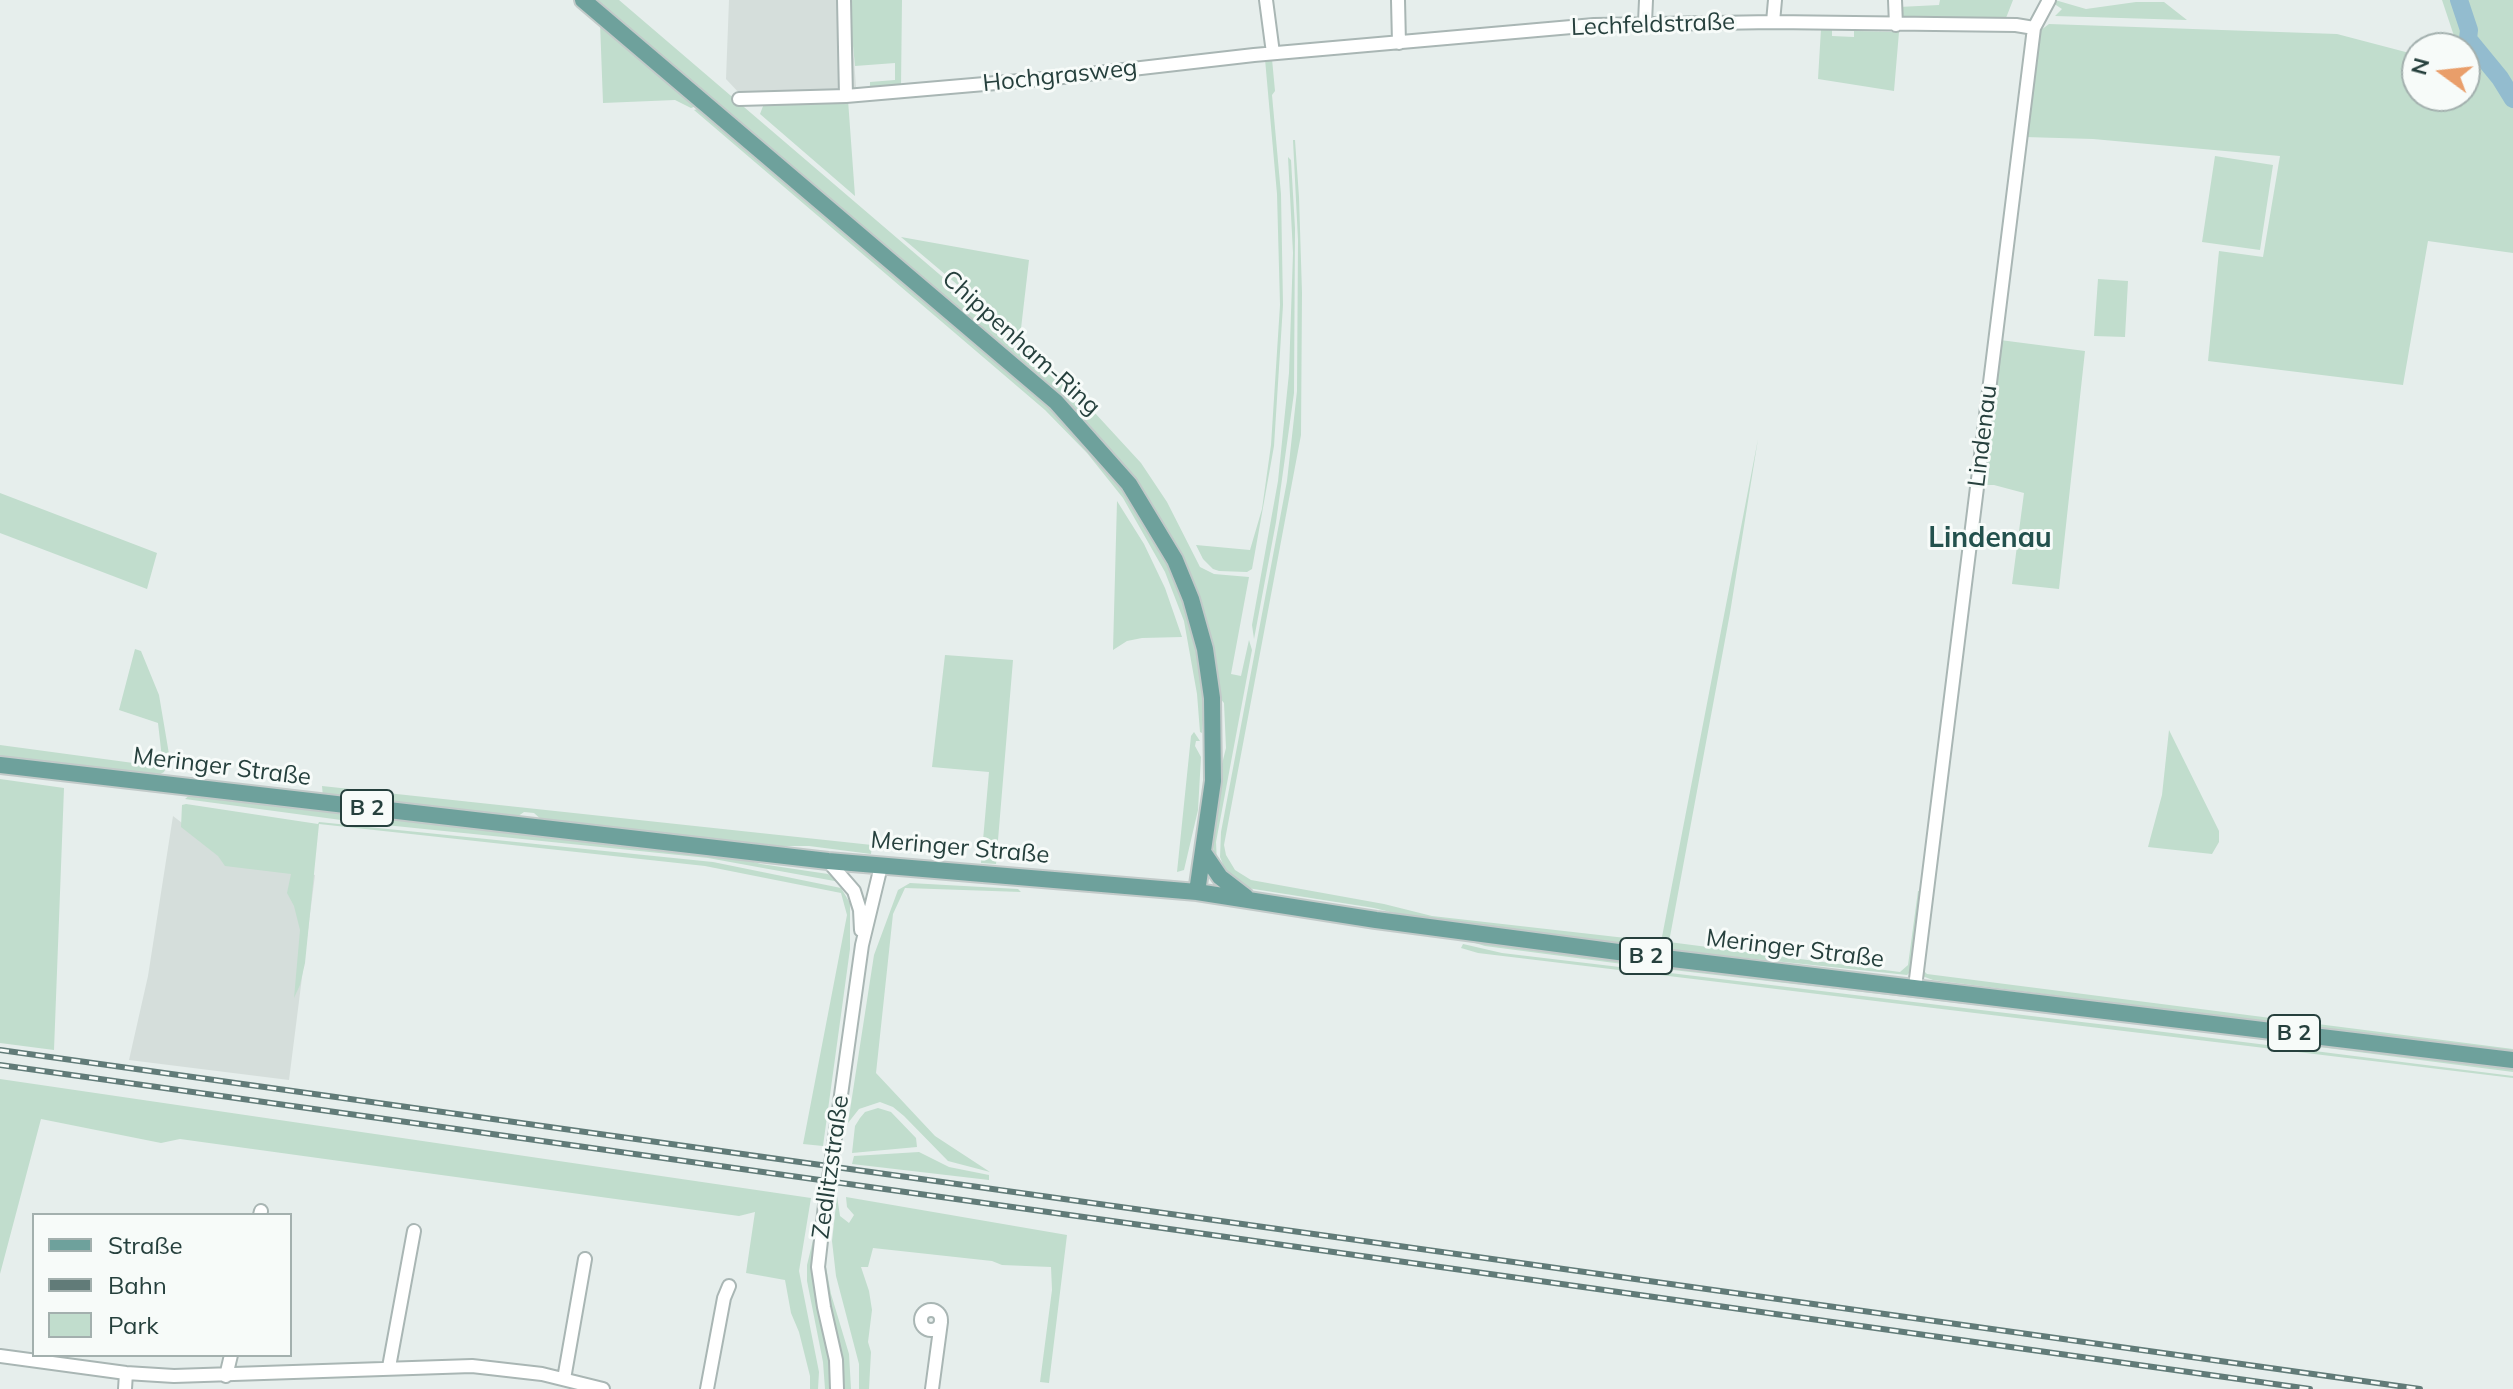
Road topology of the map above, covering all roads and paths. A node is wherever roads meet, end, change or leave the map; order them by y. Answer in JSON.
{"nodes":[{"id":1,"x":583,"y":0,"type":"edge"},
{"id":2,"x":844,"y":0,"type":"edge"},
{"id":3,"x":1266,"y":0,"type":"edge"},
{"id":4,"x":1398,"y":0,"type":"edge"},
{"id":5,"x":1646,"y":0,"type":"edge"},
{"id":6,"x":1775,"y":0,"type":"edge"},
{"id":7,"x":1895,"y":0,"type":"edge"},
{"id":8,"x":2049,"y":0,"type":"edge"},
{"id":9,"x":1773,"y":22,"type":"junction"},
{"id":10,"x":1645,"y":23,"type":"junction"},
{"id":11,"x":1896,"y":25,"type":"junction"},
{"id":12,"x":2034,"y":28,"type":"junction"},
{"id":13,"x":1399,"y":43,"type":"junction"},
{"id":14,"x":1273,"y":53,"type":"junction"},
{"id":15,"x":846,"y":96,"type":"junction"},
{"id":16,"x":739,"y":99,"type":"dead end"},
{"id":17,"x":0,"y":765,"type":"edge"},
{"id":18,"x":1203,"y":852,"type":"junction"},
{"id":19,"x":828,"y":861,"type":"junction"},
{"id":20,"x":881,"y":866,"type":"junction"},
{"id":21,"x":1197,"y":892,"type":"junction"},
{"id":22,"x":1251,"y":900,"type":"junction"},
{"id":23,"x":862,"y":945,"type":"junction"},
{"id":24,"x":1915,"y":987,"type":"junction"},
{"id":25,"x":2513,"y":1060,"type":"edge"},
{"id":26,"x":414,"y":1231,"type":"dead end"},
{"id":27,"x":585,"y":1259,"type":"dead end"},
{"id":28,"x":729,"y":1286,"type":"dead end"},
{"id":29,"x":941,"y":1322,"type":"dead end"},
{"id":30,"x":0,"y":1356,"type":"edge"},
{"id":31,"x":231,"y":1357,"type":"edge"},
{"id":32,"x":389,"y":1367,"type":"junction"},
{"id":33,"x":126,"y":1373,"type":"junction"},
{"id":34,"x":226,"y":1376,"type":"junction"},
{"id":35,"x":561,"y":1382,"type":"edge"},
{"id":36,"x":125,"y":1389,"type":"edge"},
{"id":37,"x":603,"y":1389,"type":"edge"},
{"id":38,"x":707,"y":1389,"type":"edge"},
{"id":39,"x":837,"y":1389,"type":"edge"},
{"id":40,"x":932,"y":1389,"type":"edge"}],
"edges":[{"from":1,"to":18,"type":"main road","name":"Chippenham-Ring"},
{"from":2,"to":15,"type":"street"},
{"from":3,"to":14,"type":"street"},
{"from":4,"to":13,"type":"street"},
{"from":5,"to":10,"type":"street"},
{"from":6,"to":9,"type":"street"},
{"from":7,"to":11,"type":"street"},
{"from":8,"to":12,"type":"street"},
{"from":9,"to":10,"type":"street","name":"Lechfeldstraße"},
{"from":9,"to":11,"type":"street","name":"Lechfeldstraße"},
{"from":10,"to":13,"type":"street","name":"Lechfeldstraße"},
{"from":11,"to":12,"type":"street","name":"Lechfeldstraße"},
{"from":12,"to":24,"type":"street","name":"Lindenau"},
{"from":13,"to":14,"type":"street","name":"Lechfeldstraße"},
{"from":14,"to":15,"type":"street","name":"Hochgrasweg"},
{"from":15,"to":16,"type":"street","name":"Hochgrasweg"},
{"from":17,"to":19,"type":"main road","name":"Meringer Straße","number":"B 2"},
{"from":18,"to":21,"type":"main road","name":"Chippenham-Ring"},
{"from":18,"to":22,"type":"main road"},
{"from":19,"to":20,"type":"main road","name":"Meringer Straße","number":"B 2"},
{"from":19,"to":23,"type":"street","name":"Zedlitzstraße"},
{"from":20,"to":21,"type":"main road","name":"Meringer Straße","number":"B 2"},
{"from":20,"to":23,"type":"street","name":"Zedlitzstraße"},
{"from":21,"to":22,"type":"main road","name":"Meringer Straße","number":"B 2"},
{"from":22,"to":24,"type":"main road","name":"Meringer Straße","number":"B 2"},
{"from":23,"to":39,"type":"street","name":"Zedlitzstraße","bridge":true},
{"from":24,"to":25,"type":"main road","number":"B 2"},
{"from":26,"to":32,"type":"street"},
{"from":27,"to":35,"type":"street"},
{"from":28,"to":38,"type":"street"},
{"from":29,"to":40,"type":"street"},
{"from":30,"to":33,"type":"street"},
{"from":31,"to":34,"type":"street"},
{"from":32,"to":34,"type":"street"},
{"from":32,"to":35,"type":"street"},
{"from":33,"to":34,"type":"street"},
{"from":33,"to":36,"type":"street"},
{"from":35,"to":37,"type":"street"}]}
